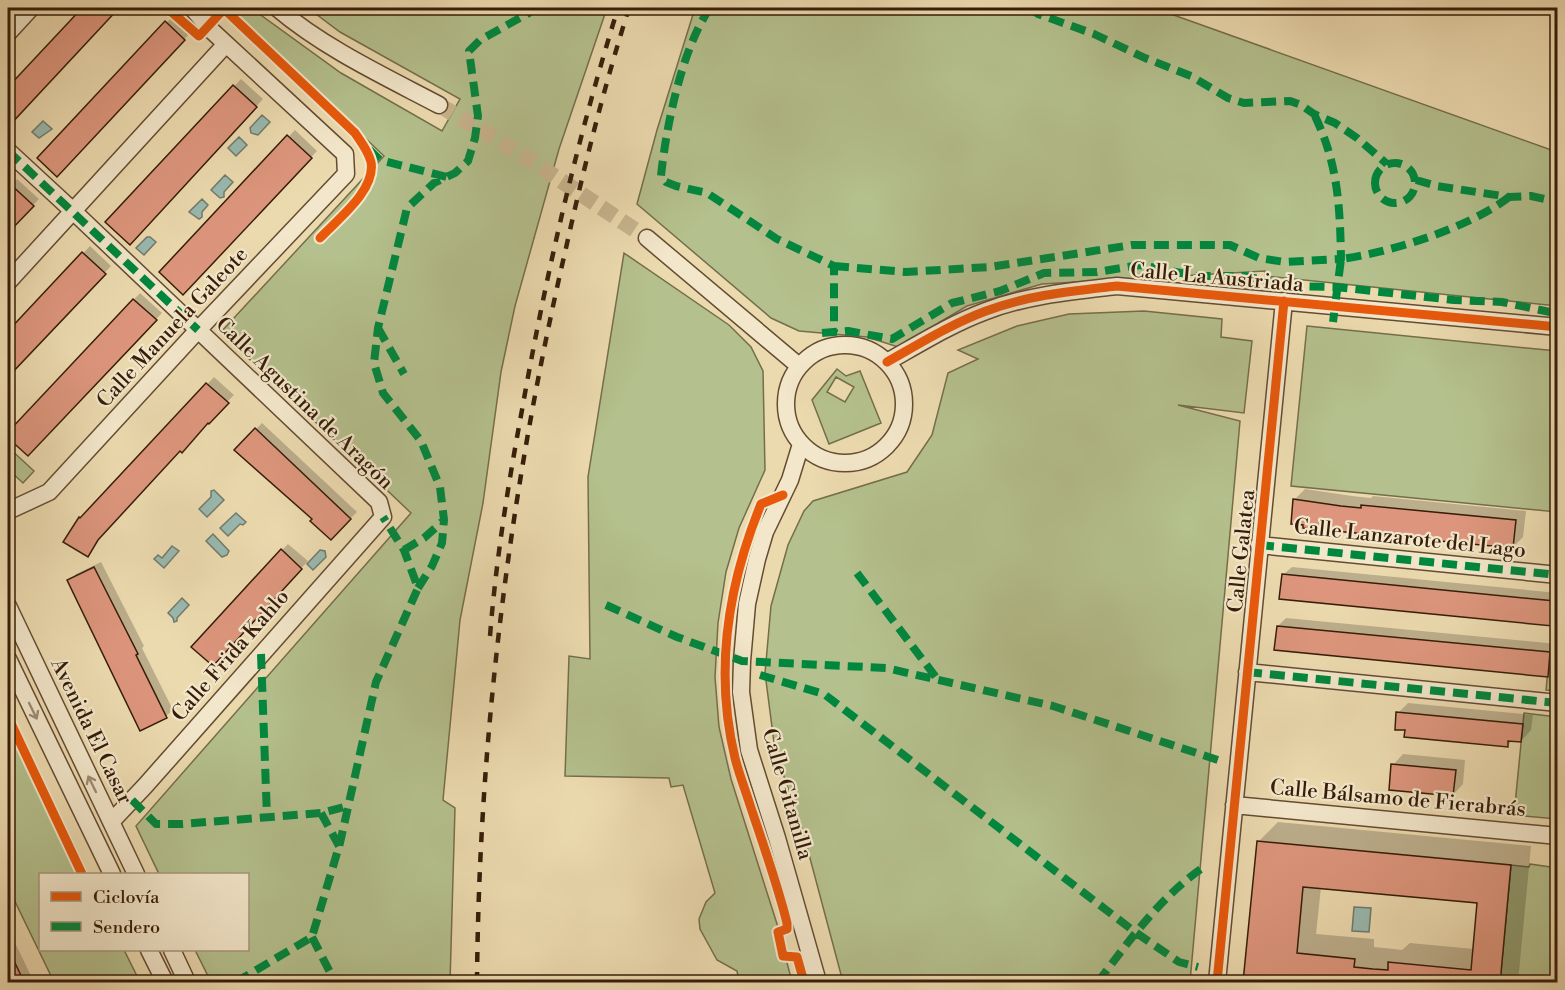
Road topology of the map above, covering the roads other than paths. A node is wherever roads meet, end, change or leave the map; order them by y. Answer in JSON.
{"nodes":[{"id":1,"x":31,"y":8,"type":"edge"},
{"id":2,"x":194,"y":8,"type":"edge"},
{"id":3,"x":277,"y":8,"type":"edge"},
{"id":4,"x":8,"y":33,"type":"edge"},
{"id":5,"x":226,"y":44,"type":"junction"},
{"id":6,"x":439,"y":105,"type":"tunnel mouth"},
{"id":7,"x":8,"y":151,"type":"edge"},
{"id":8,"x":73,"y":211,"type":"junction"},
{"id":9,"x":646,"y":238,"type":"tunnel mouth"},
{"id":10,"x":8,"y":282,"type":"edge"},
{"id":11,"x":1284,"y":301,"type":"junction"},
{"id":12,"x":1557,"y":327,"type":"edge"},
{"id":13,"x":198,"y":330,"type":"junction"},
{"id":14,"x":887,"y":362,"type":"junction"},
{"id":15,"x":799,"y":366,"type":"junction"},
{"id":16,"x":801,"y":444,"type":"junction"},
{"id":17,"x":8,"y":511,"type":"edge"},
{"id":18,"x":383,"y":517,"type":"joint"},
{"id":19,"x":1259,"y":545,"type":"junction"},
{"id":20,"x":1557,"y":575,"type":"edge"},
{"id":21,"x":8,"y":606,"type":"edge"},
{"id":22,"x":8,"y":659,"type":"edge"},
{"id":23,"x":1247,"y":672,"type":"junction"},
{"id":24,"x":1557,"y":703,"type":"edge"},
{"id":25,"x":1234,"y":805,"type":"junction"},
{"id":26,"x":111,"y":822,"type":"junction"},
{"id":27,"x":1557,"y":836,"type":"edge"},
{"id":28,"x":112,"y":873,"type":"edge"},
{"id":29,"x":136,"y":873,"type":"edge"},
{"id":30,"x":150,"y":951,"type":"edge"},
{"id":31,"x":172,"y":951,"type":"edge"},
{"id":32,"x":165,"y":982,"type":"edge"},
{"id":33,"x":187,"y":982,"type":"edge"},
{"id":34,"x":819,"y":982,"type":"edge"},
{"id":35,"x":1217,"y":982,"type":"edge"}],
"edges":[{"from":1,"to":4,"type":"street"},
{"from":2,"to":5,"type":"street"},
{"from":3,"to":6,"type":"street"},
{"from":5,"to":8,"type":"street"},
{"from":5,"to":13,"type":"street","name":"Calle Manuela Galeote"},
{"from":7,"to":8,"type":"street","name":"Calle Agustina de Aragón"},
{"from":8,"to":10,"type":"street"},
{"from":8,"to":13,"type":"street","name":"Calle Agustina de Aragón"},
{"from":9,"to":15,"type":"street"},
{"from":11,"to":12,"type":"street","name":"Calle La Austriada"},
{"from":11,"to":14,"type":"street","name":"Calle La Austriada"},
{"from":11,"to":19,"type":"street","name":"Calle Galatea"},
{"from":13,"to":17,"type":"street","name":"Calle Manuela Galeote"},
{"from":13,"to":18,"type":"street","name":"Calle Agustina de Aragón"},
{"from":14,"to":15,"type":"street"},
{"from":14,"to":16,"type":"street"},
{"from":15,"to":16,"type":"street"},
{"from":16,"to":34,"type":"street","name":"Calle Gitanilla"},
{"from":18,"to":26,"type":"street","name":"Calle Frida Kahlo"},
{"from":19,"to":20,"type":"street","name":"Calle Lanzarote del Lago"},
{"from":19,"to":23,"type":"street","name":"Calle Galatea"},
{"from":26,"to":21,"type":"street","name":"Avenida El Casar","one_way":true},
{"from":22,"to":28,"type":"street","one_way":true},
{"from":23,"to":24,"type":"street"},
{"from":23,"to":25,"type":"street","name":"Calle Galatea"},
{"from":25,"to":27,"type":"street","name":"Calle Bálsamo de Fierabrás"},
{"from":25,"to":35,"type":"street","name":"Calle Galatea"},
{"from":26,"to":29,"type":"street","name":"Avenida El Casar"},
{"from":30,"to":32,"type":"street"},
{"from":31,"to":33,"type":"street"}]}
